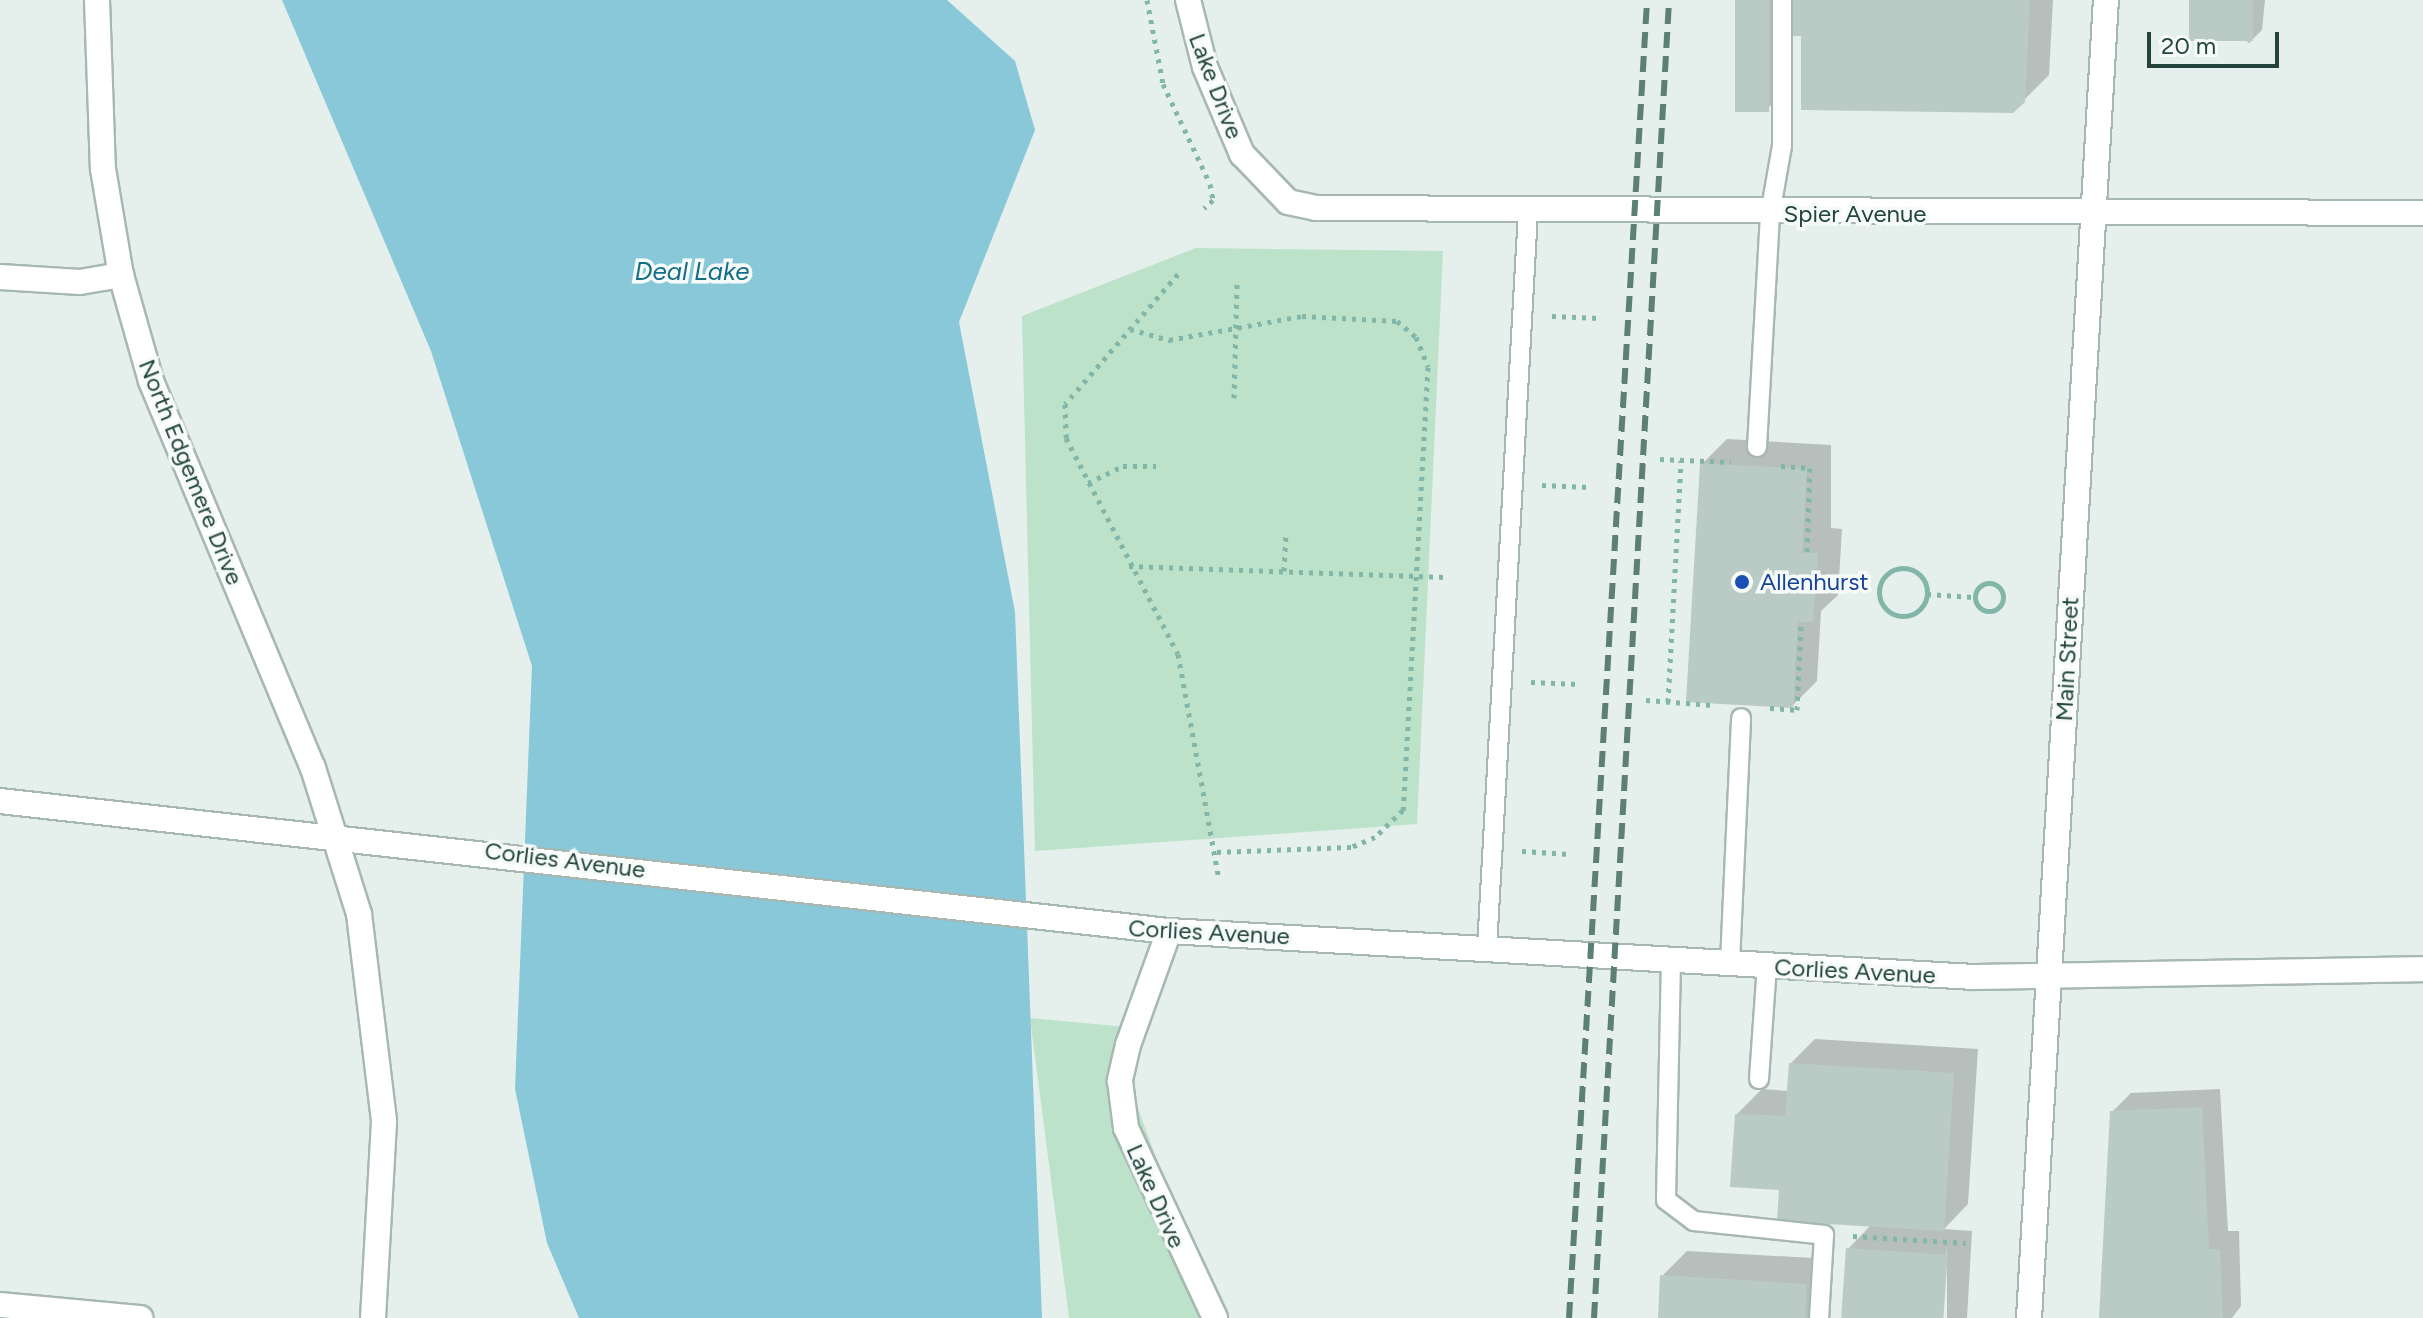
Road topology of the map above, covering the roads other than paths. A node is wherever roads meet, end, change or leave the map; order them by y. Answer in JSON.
{"nodes":[{"id":1,"x":97,"y":0,"type":"edge"},
{"id":2,"x":1188,"y":0,"type":"edge"},
{"id":3,"x":1782,"y":0,"type":"edge"},
{"id":4,"x":2106,"y":0,"type":"edge"},
{"id":5,"x":1288,"y":202,"type":"joint"},
{"id":6,"x":1528,"y":212,"type":"junction"},
{"id":7,"x":2423,"y":213,"type":"edge"},
{"id":8,"x":1770,"y":214,"type":"junction"},
{"id":9,"x":2094,"y":215,"type":"junction"},
{"id":10,"x":121,"y":275,"type":"junction"},
{"id":11,"x":0,"y":277,"type":"edge"},
{"id":12,"x":1757,"y":447,"type":"dead end"},
{"id":13,"x":1741,"y":718,"type":"dead end"},
{"id":14,"x":0,"y":801,"type":"edge"},
{"id":15,"x":334,"y":835,"type":"junction"},
{"id":16,"x":1169,"y":931,"type":"junction"},
{"id":17,"x":1487,"y":948,"type":"junction"},
{"id":18,"x":1671,"y":960,"type":"junction"},
{"id":19,"x":1730,"y":963,"type":"junction"},
{"id":20,"x":1767,"y":966,"type":"junction"},
{"id":21,"x":2423,"y":969,"type":"edge"},
{"id":22,"x":2048,"y":977,"type":"junction"},
{"id":23,"x":1759,"y":1079,"type":"dead end"},
{"id":24,"x":0,"y":1305,"type":"edge"},
{"id":25,"x":140,"y":1318,"type":"edge"},
{"id":26,"x":373,"y":1318,"type":"edge"},
{"id":27,"x":1215,"y":1318,"type":"edge"},
{"id":28,"x":1819,"y":1318,"type":"edge"},
{"id":29,"x":2029,"y":1318,"type":"edge"}],
"edges":[{"from":1,"to":10,"type":"street","name":"North Edgemere Drive"},
{"from":2,"to":5,"type":"street","name":"Lake Drive"},
{"from":3,"to":8,"type":"lane"},
{"from":4,"to":9,"type":"street","name":"Main Street"},
{"from":5,"to":6,"type":"street","name":"Spier Avenue"},
{"from":6,"to":8,"type":"street","name":"Spier Avenue"},
{"from":6,"to":17,"type":"lane"},
{"from":7,"to":9,"type":"street","name":"Spier Avenue"},
{"from":8,"to":9,"type":"street","name":"Spier Avenue"},
{"from":8,"to":12,"type":"lane"},
{"from":9,"to":22,"type":"street","name":"Main Street"},
{"from":10,"to":11,"type":"street"},
{"from":10,"to":15,"type":"street","name":"North Edgemere Drive"},
{"from":13,"to":19,"type":"lane"},
{"from":14,"to":15,"type":"street","name":"Corlies Avenue"},
{"from":15,"to":16,"type":"street","name":"Corlies Avenue"},
{"from":15,"to":26,"type":"street","name":"North Edgemere Drive"},
{"from":16,"to":17,"type":"street","name":"Corlies Avenue"},
{"from":16,"to":27,"type":"street","name":"Lake Drive"},
{"from":17,"to":18,"type":"street","name":"Corlies Avenue"},
{"from":18,"to":19,"type":"street","name":"Corlies Avenue"},
{"from":18,"to":28,"type":"lane"},
{"from":19,"to":20,"type":"street","name":"Corlies Avenue"},
{"from":20,"to":22,"type":"street","name":"Corlies Avenue"},
{"from":20,"to":23,"type":"lane"},
{"from":21,"to":22,"type":"street","name":"Corlies Avenue"},
{"from":22,"to":29,"type":"street","name":"Main Street"},
{"from":24,"to":25,"type":"street"}]}
